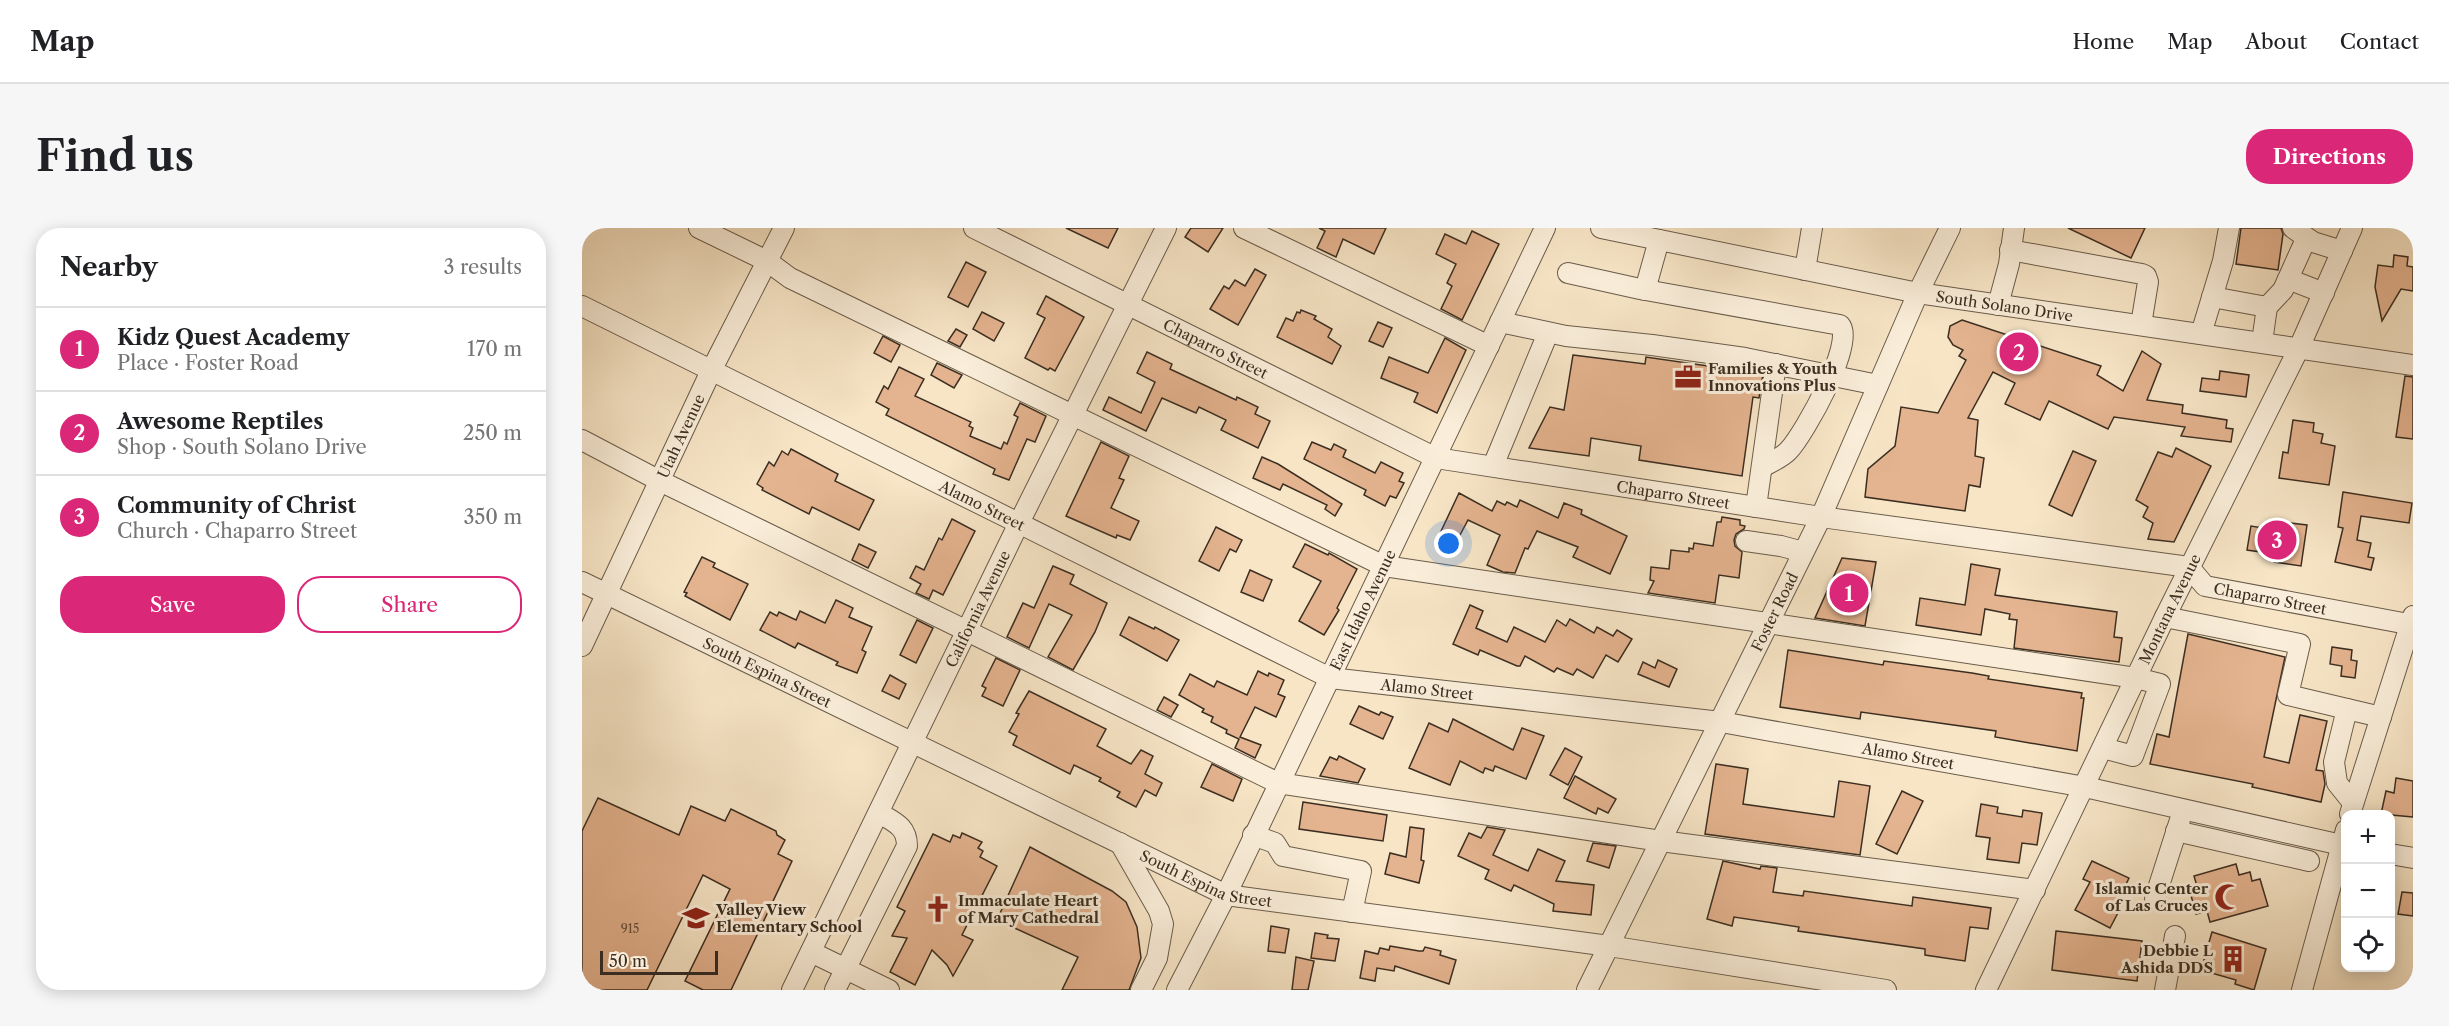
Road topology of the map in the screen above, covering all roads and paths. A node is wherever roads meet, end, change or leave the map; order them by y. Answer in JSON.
{"nodes":[{"id":1,"x":699,"y":228,"type":"edge"},
{"id":2,"x":784,"y":228,"type":"edge"},
{"id":3,"x":974,"y":228,"type":"edge"},
{"id":4,"x":1166,"y":228,"type":"edge"},
{"id":5,"x":1244,"y":228,"type":"edge"},
{"id":6,"x":1545,"y":228,"type":"edge"},
{"id":7,"x":1812,"y":228,"type":"edge"},
{"id":8,"x":1950,"y":228,"type":"edge"},
{"id":9,"x":2014,"y":228,"type":"edge"},
{"id":10,"x":2229,"y":228,"type":"edge"},
{"id":11,"x":2352,"y":228,"type":"edge"},
{"id":12,"x":1606,"y":229,"type":"edge"},
{"id":13,"x":2300,"y":233,"type":"edge"},
{"id":14,"x":1680,"y":236,"type":"edge"},
{"id":15,"x":1659,"y":240,"type":"junction"},
{"id":16,"x":2010,"y":250,"type":"junction"},
{"id":17,"x":2342,"y":250,"type":"junction"},
{"id":18,"x":767,"y":261,"type":"junction"},
{"id":19,"x":1806,"y":270,"type":"junction"},
{"id":20,"x":1568,"y":273,"type":"dead end"},
{"id":21,"x":2288,"y":279,"type":"junction"},
{"id":22,"x":1645,"y":290,"type":"junction"},
{"id":23,"x":2324,"y":292,"type":"junction"},
{"id":24,"x":1918,"y":293,"type":"junction"},
{"id":25,"x":2212,"y":297,"type":"junction"},
{"id":26,"x":1998,"y":304,"type":"junction"},
{"id":27,"x":1127,"y":305,"type":"junction"},
{"id":28,"x":582,"y":306,"type":"edge"},
{"id":29,"x":2267,"y":307,"type":"junction"},
{"id":30,"x":1500,"y":322,"type":"junction"},
{"id":31,"x":2141,"y":325,"type":"junction"},
{"id":32,"x":1548,"y":333,"type":"junction"},
{"id":33,"x":2202,"y":334,"type":"junction"},
{"id":34,"x":2262,"y":342,"type":"junction"},
{"id":35,"x":1489,"y":346,"type":"junction"},
{"id":36,"x":2299,"y":348,"type":"junction"},
{"id":37,"x":1776,"y":364,"type":"junction"},
{"id":38,"x":2413,"y":364,"type":"edge"},
{"id":39,"x":711,"y":371,"type":"junction"},
{"id":40,"x":1833,"y":375,"type":"junction"},
{"id":41,"x":1878,"y":385,"type":"junction"},
{"id":42,"x":1073,"y":414,"type":"junction"},
{"id":43,"x":582,"y":440,"type":"edge"},
{"id":44,"x":1436,"y":458,"type":"junction"},
{"id":45,"x":1493,"y":466,"type":"junction"},
{"id":46,"x":1762,"y":467,"type":"junction"},
{"id":47,"x":660,"y":481,"type":"junction"},
{"id":48,"x":1756,"y":507,"type":"junction"},
{"id":49,"x":1821,"y":517,"type":"junction"},
{"id":50,"x":1019,"y":524,"type":"junction"},
{"id":51,"x":1746,"y":541,"type":"dead end"},
{"id":52,"x":1803,"y":552,"type":"junction"},
{"id":53,"x":1384,"y":566,"type":"junction"},
{"id":54,"x":2189,"y":567,"type":"junction"},
{"id":55,"x":582,"y":582,"type":"edge"},
{"id":56,"x":607,"y":595,"type":"junction"},
{"id":57,"x":2165,"y":617,"type":"junction"},
{"id":58,"x":2412,"y":622,"type":"edge"},
{"id":59,"x":1768,"y":624,"type":"junction"},
{"id":60,"x":967,"y":631,"type":"junction"},
{"id":61,"x":582,"y":646,"type":"edge"},
{"id":62,"x":1330,"y":678,"type":"junction"},
{"id":63,"x":2136,"y":678,"type":"junction"},
{"id":64,"x":2347,"y":710,"type":"junction"},
{"id":65,"x":2381,"y":717,"type":"junction"},
{"id":66,"x":1721,"y":722,"type":"junction"},
{"id":67,"x":913,"y":742,"type":"junction"},
{"id":68,"x":2103,"y":748,"type":"junction"},
{"id":69,"x":1278,"y":783,"type":"junction"},
{"id":70,"x":2085,"y":787,"type":"junction"},
{"id":71,"x":2183,"y":809,"type":"junction"},
{"id":72,"x":2352,"y":809,"type":"edge"},
{"id":73,"x":879,"y":813,"type":"junction"},
{"id":74,"x":2176,"y":831,"type":"junction"},
{"id":75,"x":2289,"y":834,"type":"junction"},
{"id":76,"x":1253,"y":836,"type":"junction"},
{"id":77,"x":1661,"y":841,"type":"junction"},
{"id":78,"x":2341,"y":841,"type":"edge"},
{"id":79,"x":1120,"y":843,"type":"junction"},
{"id":80,"x":2341,"y":851,"type":"edge"},
{"id":81,"x":2284,"y":855,"type":"junction"},
{"id":82,"x":2395,"y":855,"type":"edge"},
{"id":83,"x":2413,"y":858,"type":"edge"},
{"id":84,"x":2309,"y":861,"type":"dead end"},
{"id":85,"x":2035,"y":890,"type":"junction"},
{"id":86,"x":1226,"y":895,"type":"junction"},
{"id":87,"x":2155,"y":898,"type":"dead end"},
{"id":88,"x":1352,"y":912,"type":"junction"},
{"id":89,"x":2175,"y":936,"type":"dead end"},
{"id":90,"x":1608,"y":946,"type":"junction"},
{"id":91,"x":811,"y":952,"type":"junction"},
{"id":92,"x":845,"y":969,"type":"junction"},
{"id":93,"x":1821,"y":985,"type":"edge"},
{"id":94,"x":792,"y":990,"type":"edge"},
{"id":95,"x":835,"y":990,"type":"edge"},
{"id":96,"x":889,"y":990,"type":"edge"},
{"id":97,"x":1141,"y":990,"type":"edge"},
{"id":98,"x":1177,"y":990,"type":"edge"},
{"id":99,"x":1587,"y":990,"type":"edge"},
{"id":100,"x":1886,"y":990,"type":"edge"},
{"id":101,"x":1986,"y":990,"type":"edge"},
{"id":102,"x":2165,"y":990,"type":"edge"},
{"id":103,"x":2301,"y":990,"type":"edge"}],
"edges":[{"from":1,"to":18,"type":"street"},
{"from":2,"to":18,"type":"street","name":"Utah Avenue"},
{"from":3,"to":27,"type":"street","name":"Chaparro Street"},
{"from":4,"to":27,"type":"street","name":"California Avenue"},
{"from":5,"to":35,"type":"street"},
{"from":6,"to":30,"type":"street","name":"East Idaho Avenue"},
{"from":7,"to":19,"type":"street"},
{"from":8,"to":24,"type":"street","name":"Foster Road"},
{"from":9,"to":16,"type":"street"},
{"from":10,"to":25,"type":"street"},
{"from":11,"to":17,"type":"street","name":"Montana Avenue"},
{"from":12,"to":15,"type":"street","name":"South Solano Drive"},
{"from":13,"to":17,"type":"street"},
{"from":13,"to":21,"type":"street"},
{"from":14,"to":15,"type":"street","name":"South Solano Drive"},
{"from":14,"to":19,"type":"street","name":"South Solano Drive"},
{"from":15,"to":22,"type":"street"},
{"from":16,"to":26,"type":"street"},
{"from":16,"to":31,"type":"street"},
{"from":17,"to":23,"type":"street","name":"Montana Avenue"},
{"from":18,"to":39,"type":"street","name":"Utah Avenue"},
{"from":18,"to":42,"type":"street"},
{"from":19,"to":24,"type":"street","name":"South Solano Drive"},
{"from":20,"to":22,"type":"street"},
{"from":21,"to":23,"type":"street"},
{"from":21,"to":29,"type":"street"},
{"from":22,"to":40,"type":"street"},
{"from":23,"to":36,"type":"street","name":"Montana Avenue"},
{"from":24,"to":26,"type":"street","name":"South Solano Drive"},
{"from":24,"to":41,"type":"street","name":"Foster Road"},
{"from":25,"to":29,"type":"street"},
{"from":25,"to":33,"type":"street"},
{"from":26,"to":31,"type":"street","name":"South Solano Drive"},
{"from":27,"to":42,"type":"street","name":"California Avenue"},
{"from":27,"to":44,"type":"street","name":"Chaparro Street"},
{"from":28,"to":39,"type":"street","name":"Alamo Street"},
{"from":29,"to":34,"type":"street"},
{"from":30,"to":32,"type":"street"},
{"from":30,"to":35,"type":"street","name":"East Idaho Avenue"},
{"from":31,"to":33,"type":"street","name":"South Solano Drive"},
{"from":32,"to":37,"type":"street"},
{"from":32,"to":45,"type":"street"},
{"from":33,"to":34,"type":"street","name":"South Solano Drive"},
{"from":34,"to":36,"type":"street","name":"South Solano Drive"},
{"from":35,"to":44,"type":"street","name":"East Idaho Avenue"},
{"from":36,"to":38,"type":"street","name":"South Solano Drive"},
{"from":36,"to":54,"type":"street","name":"Montana Avenue"},
{"from":37,"to":40,"type":"street"},
{"from":37,"to":46,"type":"street"},
{"from":39,"to":47,"type":"street","name":"Utah Avenue"},
{"from":39,"to":50,"type":"street","name":"Alamo Street"},
{"from":40,"to":41,"type":"street"},
{"from":40,"to":46,"type":"street"},
{"from":41,"to":49,"type":"street","name":"Foster Road"},
{"from":42,"to":50,"type":"street","name":"California Avenue"},
{"from":42,"to":53,"type":"street"},
{"from":43,"to":47,"type":"street"},
{"from":44,"to":45,"type":"street","name":"Chaparro Street"},
{"from":44,"to":53,"type":"street","name":"East Idaho Avenue"},
{"from":45,"to":48,"type":"street","name":"Chaparro Street"},
{"from":46,"to":48,"type":"street"},
{"from":47,"to":56,"type":"street","name":"Utah Avenue"},
{"from":47,"to":60,"type":"street"},
{"from":48,"to":49,"type":"street","name":"Chaparro Street"},
{"from":49,"to":52,"type":"street","name":"Foster Road"},
{"from":49,"to":54,"type":"street","name":"Chaparro Street"},
{"from":50,"to":60,"type":"street","name":"California Avenue"},
{"from":50,"to":62,"type":"street","name":"Alamo Street"},
{"from":51,"to":52,"type":"street"},
{"from":52,"to":59,"type":"street","name":"Foster Road"},
{"from":53,"to":59,"type":"street"},
{"from":53,"to":62,"type":"street","name":"East Idaho Avenue"},
{"from":54,"to":57,"type":"street","name":"Montana Avenue"},
{"from":54,"to":58,"type":"street","name":"Chaparro Street"},
{"from":55,"to":56,"type":"street","name":"South Espina Street"},
{"from":56,"to":61,"type":"street","name":"Utah Avenue"},
{"from":56,"to":67,"type":"street","name":"South Espina Street"},
{"from":57,"to":63,"type":"street","name":"Montana Avenue"},
{"from":57,"to":64,"type":"street"},
{"from":58,"to":65,"type":"street"},
{"from":59,"to":63,"type":"street"},
{"from":59,"to":66,"type":"street","name":"Foster Road"},
{"from":60,"to":67,"type":"street","name":"California Avenue"},
{"from":60,"to":69,"type":"street"},
{"from":62,"to":66,"type":"street","name":"Alamo Street"},
{"from":62,"to":69,"type":"street","name":"East Idaho Avenue"},
{"from":63,"to":68,"type":"street","name":"Montana Avenue"},
{"from":63,"to":68,"type":"street"},
{"from":64,"to":65,"type":"street"},
{"from":64,"to":72,"type":"street"},
{"from":65,"to":72,"type":"street"},
{"from":66,"to":70,"type":"street","name":"Alamo Street"},
{"from":66,"to":77,"type":"street","name":"Foster Road"},
{"from":67,"to":73,"type":"street","name":"California Avenue"},
{"from":67,"to":79,"type":"street","name":"South Espina Street"},
{"from":68,"to":70,"type":"street","name":"Montana Avenue"},
{"from":69,"to":76,"type":"street","name":"East Idaho Avenue"},
{"from":69,"to":77,"type":"street"},
{"from":70,"to":71,"type":"street","name":"Alamo Street"},
{"from":70,"to":85,"type":"street","name":"Montana Avenue"},
{"from":71,"to":74,"type":"street"},
{"from":71,"to":75,"type":"street","name":"Alamo Street"},
{"from":73,"to":91,"type":"street","name":"California Avenue"},
{"from":73,"to":92,"type":"street"},
{"from":74,"to":81,"type":"street"},
{"from":74,"to":87,"type":"street"},
{"from":75,"to":78,"type":"street","name":"Alamo Street"},
{"from":75,"to":81,"type":"street"},
{"from":76,"to":86,"type":"street","name":"East Idaho Avenue"},
{"from":76,"to":88,"type":"street"},
{"from":77,"to":85,"type":"street"},
{"from":77,"to":90,"type":"street","name":"Foster Road"},
{"from":79,"to":86,"type":"street","name":"South Espina Street"},
{"from":79,"to":97,"type":"street"},
{"from":80,"to":103,"type":"street"},
{"from":81,"to":84,"type":"street"},
{"from":82,"to":83,"type":"street"},
{"from":85,"to":101,"type":"street","name":"Montana Avenue"},
{"from":86,"to":88,"type":"street","name":"South Espina Street"},
{"from":86,"to":98,"type":"street","name":"East Idaho Avenue"},
{"from":88,"to":90,"type":"street","name":"South Espina Street"},
{"from":89,"to":102,"type":"street"},
{"from":90,"to":93,"type":"street","name":"South Espina Street"},
{"from":90,"to":99,"type":"street","name":"Foster Road"},
{"from":91,"to":92,"type":"street"},
{"from":91,"to":94,"type":"street","name":"California Avenue"},
{"from":92,"to":95,"type":"street"},
{"from":92,"to":96,"type":"street"},
{"from":93,"to":100,"type":"street","name":"South Espina Street"}]}
